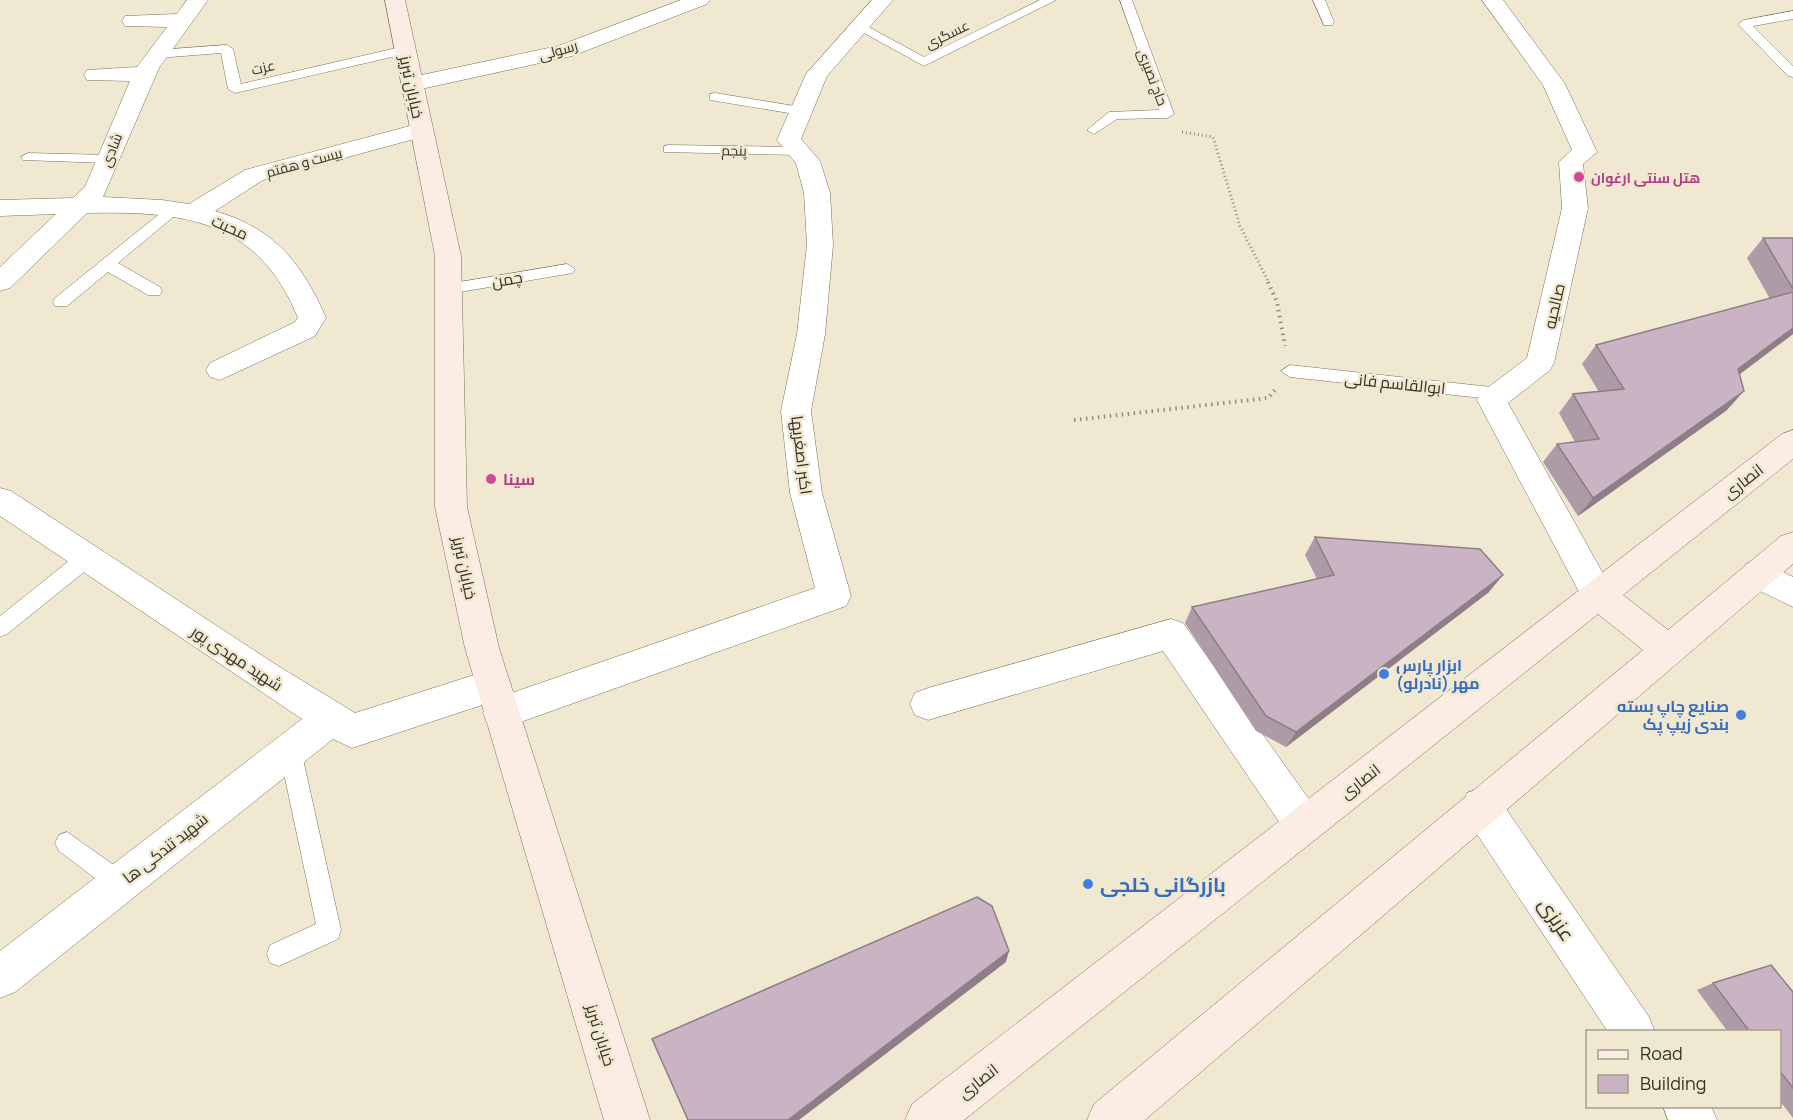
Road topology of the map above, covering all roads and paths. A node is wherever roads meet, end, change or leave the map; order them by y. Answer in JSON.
{"nodes":[{"id":1,"x":198,"y":0,"type":"edge"},
{"id":2,"x":394,"y":0,"type":"edge"},
{"id":3,"x":700,"y":0,"type":"edge"},
{"id":4,"x":883,"y":0,"type":"edge"},
{"id":5,"x":1050,"y":0,"type":"edge"},
{"id":6,"x":1126,"y":0,"type":"edge"},
{"id":7,"x":1319,"y":0,"type":"edge"},
{"id":8,"x":1492,"y":0,"type":"edge"},
{"id":9,"x":1793,"y":15,"type":"edge"},
{"id":10,"x":185,"y":20,"type":"junction"},
{"id":11,"x":133,"y":21,"type":"dead end"},
{"id":12,"x":1328,"y":22,"type":"dead end"},
{"id":13,"x":859,"y":27,"type":"junction"},
{"id":14,"x":405,"y":50,"type":"junction"},
{"id":15,"x":158,"y":54,"type":"junction"},
{"id":16,"x":1793,"y":73,"type":"edge"},
{"id":17,"x":144,"y":74,"type":"junction"},
{"id":18,"x":95,"y":75,"type":"dead end"},
{"id":19,"x":412,"y":84,"type":"junction"},
{"id":20,"x":715,"y":97,"type":"dead end"},
{"id":21,"x":801,"y":111,"type":"junction"},
{"id":22,"x":1167,"y":114,"type":"junction"},
{"id":23,"x":421,"y":130,"type":"junction"},
{"id":24,"x":1094,"y":130,"type":"dead end"},
{"id":25,"x":669,"y":149,"type":"dead end"},
{"id":26,"x":799,"y":152,"type":"junction"},
{"id":27,"x":28,"y":157,"type":"dead end"},
{"id":28,"x":108,"y":159,"type":"junction"},
{"id":29,"x":81,"y":207,"type":"junction"},
{"id":30,"x":0,"y":208,"type":"edge"},
{"id":31,"x":184,"y":211,"type":"junction"},
{"id":32,"x":107,"y":264,"type":"junction"},
{"id":33,"x":567,"y":269,"type":"dead end"},
{"id":34,"x":0,"y":282,"type":"edge"},
{"id":35,"x":448,"y":289,"type":"junction"},
{"id":36,"x":154,"y":291,"type":"dead end"},
{"id":37,"x":61,"y":302,"type":"dead end"},
{"id":38,"x":220,"y":369,"type":"dead end"},
{"id":39,"x":1290,"y":371,"type":"junction"},
{"id":40,"x":1500,"y":394,"type":"junction"},
{"id":41,"x":1074,"y":420,"type":"dead end"},
{"id":42,"x":1793,"y":442,"type":"edge"},
{"id":43,"x":0,"y":500,"type":"edge"},
{"id":44,"x":1793,"y":545,"type":"edge"},
{"id":45,"x":87,"y":558,"type":"junction"},
{"id":46,"x":1758,"y":574,"type":"junction"},
{"id":47,"x":1793,"y":593,"type":"edge"},
{"id":48,"x":1598,"y":595,"type":"junction"},
{"id":49,"x":0,"y":628,"type":"edge"},
{"id":50,"x":1667,"y":649,"type":"junction"},
{"id":51,"x":497,"y":699,"type":"junction"},
{"id":52,"x":928,"y":704,"type":"dead end"},
{"id":53,"x":331,"y":718,"type":"junction"},
{"id":54,"x":290,"y":750,"type":"junction"},
{"id":55,"x":1481,"y":806,"type":"junction"},
{"id":56,"x":1304,"y":825,"type":"junction"},
{"id":57,"x":67,"y":843,"type":"dead end"},
{"id":58,"x":120,"y":884,"type":"junction"},
{"id":59,"x":279,"y":954,"type":"dead end"},
{"id":60,"x":0,"y":977,"type":"edge"},
{"id":61,"x":1633,"y":1030,"type":"edge"},
{"id":62,"x":627,"y":1120,"type":"edge"},
{"id":63,"x":928,"y":1120,"type":"edge"},
{"id":64,"x":1110,"y":1120,"type":"edge"}],
"edges":[{"from":1,"to":10,"type":"street","name":"شادی"},
{"from":2,"to":14,"type":"main road","name":"خیابان تبریز"},
{"from":3,"to":19,"type":"street","name":"رسولی"},
{"from":4,"to":13,"type":"street","name":"اکبر اصغریها"},
{"from":5,"to":13,"type":"lane","name":"عسگری"},
{"from":6,"to":22,"type":"lane","name":"حاج نصیری"},
{"from":7,"to":12,"type":"lane"},
{"from":8,"to":40,"type":"street","name":"صالحیه"},
{"from":9,"to":16,"type":"lane"},
{"from":10,"to":11,"type":"street"},
{"from":10,"to":15,"type":"street","name":"شادی"},
{"from":13,"to":21,"type":"street","name":"اکبر اصغریها"},
{"from":14,"to":15,"type":"lane","name":"عزت"},
{"from":14,"to":19,"type":"main road","name":"خیابان تبریز"},
{"from":15,"to":17,"type":"street","name":"شادی"},
{"from":17,"to":18,"type":"street"},
{"from":17,"to":28,"type":"street","name":"شادی"},
{"from":19,"to":23,"type":"main road","name":"خیابان تبریز"},
{"from":20,"to":21,"type":"lane"},
{"from":21,"to":26,"type":"street","name":"اکبر اصغریها"},
{"from":22,"to":24,"type":"lane","name":"حاج نصیری"},
{"from":22,"to":39,"type":"path"},
{"from":23,"to":31,"type":"street","name":"بیست و هفتم"},
{"from":23,"to":35,"type":"main road","name":"خیابان تبریز"},
{"from":25,"to":26,"type":"lane","name":"پنجم"},
{"from":26,"to":51,"type":"street","name":"اکبر اصغریها"},
{"from":27,"to":28,"type":"lane"},
{"from":28,"to":29,"type":"street","name":"شادی"},
{"from":29,"to":30,"type":"street","name":"محبت"},
{"from":29,"to":31,"type":"street","name":"محبت"},
{"from":29,"to":34,"type":"street","name":"شادی"},
{"from":31,"to":32,"type":"lane"},
{"from":31,"to":38,"type":"street","name":"محبت"},
{"from":32,"to":36,"type":"lane"},
{"from":32,"to":37,"type":"lane"},
{"from":33,"to":35,"type":"lane","name":"چمن"},
{"from":35,"to":51,"type":"main road","name":"خیابان تبریز"},
{"from":39,"to":40,"type":"lane","name":"ابوالقاسم فانی"},
{"from":39,"to":41,"type":"path"},
{"from":40,"to":48,"type":"street"},
{"from":42,"to":48,"type":"main road","name":"انصاری"},
{"from":43,"to":45,"type":"street","name":"شهید مهدی پور"},
{"from":44,"to":46,"type":"main road"},
{"from":45,"to":49,"type":"lane"},
{"from":45,"to":53,"type":"street","name":"شهید مهدی پور"},
{"from":46,"to":47,"type":"street"},
{"from":46,"to":50,"type":"main road"},
{"from":48,"to":50,"type":"main road"},
{"from":48,"to":56,"type":"main road","name":"انصاری"},
{"from":50,"to":55,"type":"main road"},
{"from":51,"to":53,"type":"street","name":"شهید مهدی پور"},
{"from":51,"to":62,"type":"main road","name":"خیابان تبریز"},
{"from":52,"to":56,"type":"street"},
{"from":53,"to":54,"type":"street","name":"شهید تندکی ها"},
{"from":54,"to":58,"type":"street","name":"شهید تندکی ها"},
{"from":54,"to":59,"type":"lane"},
{"from":55,"to":61,"type":"street","name":"عزیزی"},
{"from":55,"to":64,"type":"main road"},
{"from":56,"to":63,"type":"main road","name":"انصاری"},
{"from":57,"to":58,"type":"lane"},
{"from":58,"to":60,"type":"street","name":"شهید تندکی ها"}]}
